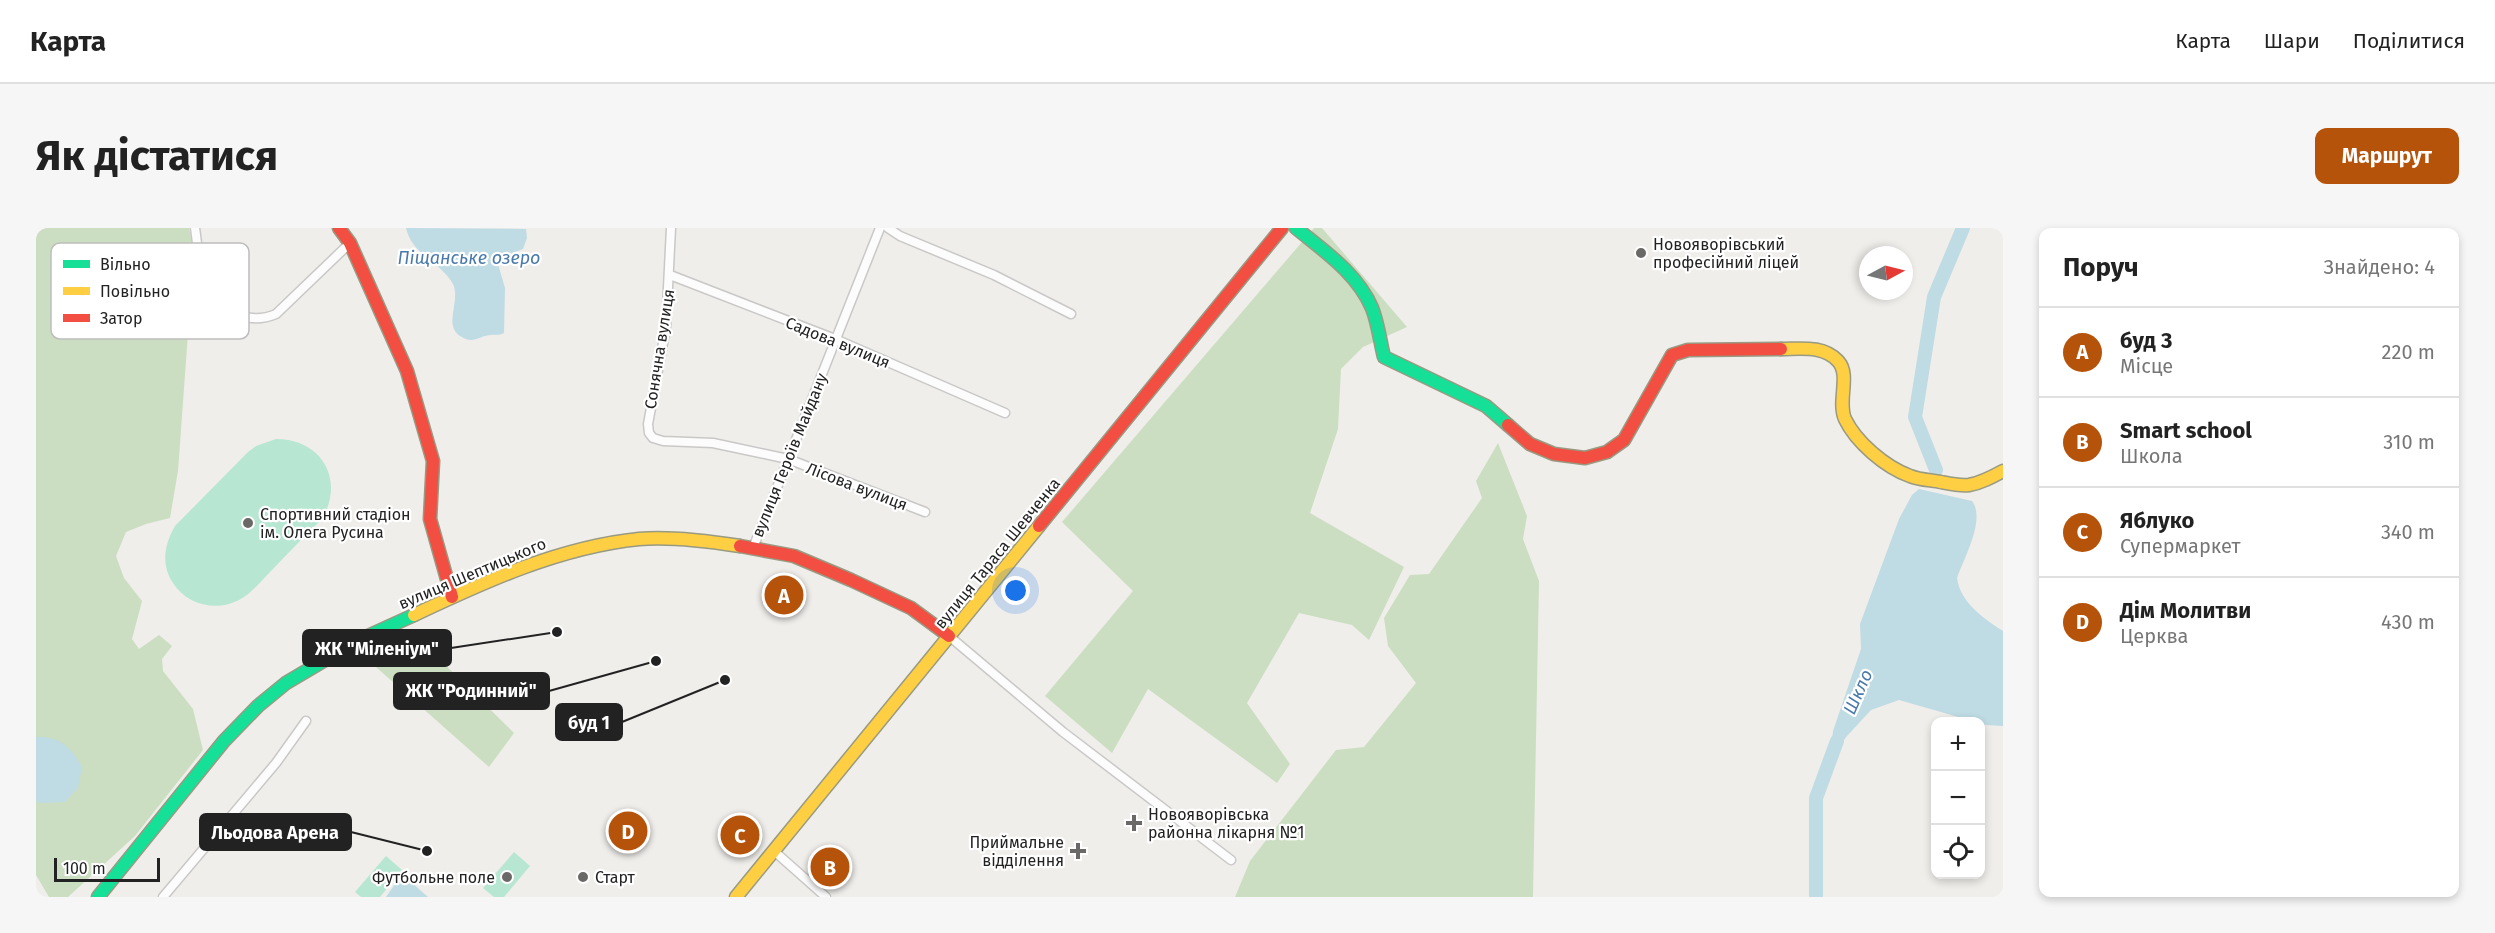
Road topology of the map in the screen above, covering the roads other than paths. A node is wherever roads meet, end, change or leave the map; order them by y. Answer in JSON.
{"nodes":[{"id":1,"x":195,"y":228,"type":"edge"},
{"id":2,"x":339,"y":228,"type":"edge"},
{"id":3,"x":671,"y":228,"type":"edge"},
{"id":4,"x":879,"y":228,"type":"edge"},
{"id":5,"x":888,"y":228,"type":"edge"},
{"id":6,"x":1282,"y":228,"type":"edge"},
{"id":7,"x":1296,"y":228,"type":"edge"},
{"id":8,"x":198,"y":243,"type":"edge"},
{"id":9,"x":350,"y":243,"type":"junction"},
{"id":10,"x":670,"y":275,"type":"junction"},
{"id":11,"x":1071,"y":314,"type":"dead end"},
{"id":12,"x":249,"y":318,"type":"edge"},
{"id":13,"x":835,"y":339,"type":"junction"},
{"id":14,"x":1005,"y":413,"type":"dead end"},
{"id":15,"x":649,"y":433,"type":"joint"},
{"id":16,"x":788,"y":459,"type":"junction"},
{"id":17,"x":2003,"y":471,"type":"edge"},
{"id":18,"x":925,"y":512,"type":"dead end"},
{"id":19,"x":753,"y":548,"type":"junction"},
{"id":20,"x":452,"y":597,"type":"junction"},
{"id":21,"x":949,"y":636,"type":"junction"},
{"id":22,"x":306,"y":720,"type":"dead end"},
{"id":23,"x":774,"y":851,"type":"junction"},
{"id":24,"x":1231,"y":860,"type":"dead end"},
{"id":25,"x":98,"y":897,"type":"edge"},
{"id":26,"x":163,"y":897,"type":"edge"},
{"id":27,"x":736,"y":897,"type":"edge"},
{"id":28,"x":826,"y":897,"type":"edge"}],
"edges":[{"from":1,"to":8,"type":"street"},
{"from":2,"to":9,"type":"street"},
{"from":3,"to":10,"type":"street","name":"Сонячна вулиця"},
{"from":4,"to":13,"type":"street","name":"вулиця Героїв Майдану"},
{"from":5,"to":11,"type":"street"},
{"from":6,"to":21,"type":"street","name":"вулиця Тараса Шевченка"},
{"from":7,"to":17,"type":"street"},
{"from":9,"to":12,"type":"street"},
{"from":9,"to":20,"type":"street"},
{"from":10,"to":13,"type":"street","name":"Садова вулиця"},
{"from":10,"to":15,"type":"street","name":"Сонячна вулиця"},
{"from":13,"to":14,"type":"street","name":"Садова вулиця"},
{"from":13,"to":16,"type":"street","name":"вулиця Героїв Майдану"},
{"from":15,"to":16,"type":"street","name":"Лісова вулиця"},
{"from":16,"to":18,"type":"street","name":"Лісова вулиця"},
{"from":16,"to":19,"type":"street","name":"вулиця Героїв Майдану"},
{"from":19,"to":20,"type":"street","name":"вулиця Шептицького"},
{"from":19,"to":21,"type":"street","name":"вулиця Шептицького"},
{"from":20,"to":25,"type":"street","name":"вулиця Шептицького"},
{"from":21,"to":23,"type":"street","name":"вулиця Тараса Шевченка"},
{"from":21,"to":24,"type":"street"},
{"from":22,"to":26,"type":"street"},
{"from":23,"to":27,"type":"street","name":"вулиця Тараса Шевченка"},
{"from":23,"to":28,"type":"street"}]}
